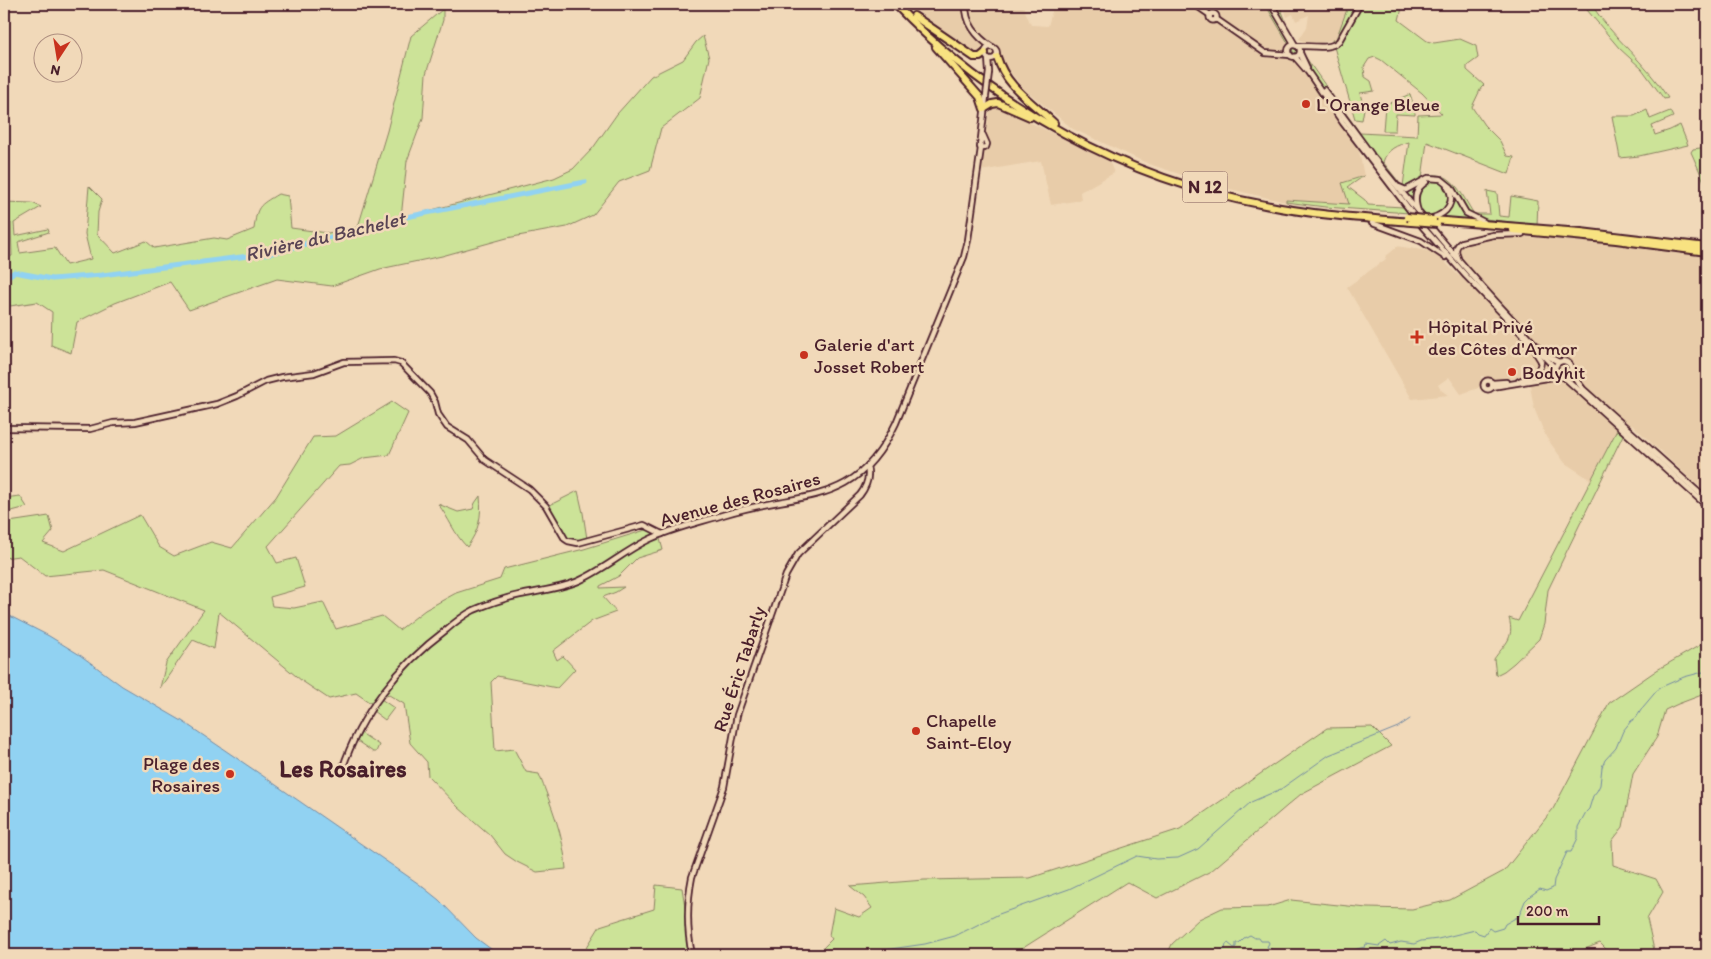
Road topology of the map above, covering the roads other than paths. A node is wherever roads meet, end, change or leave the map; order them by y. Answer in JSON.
{"nodes":[{"id":1,"x":895,"y":4,"type":"edge"},
{"id":2,"x":901,"y":4,"type":"edge"},
{"id":3,"x":966,"y":4,"type":"edge"},
{"id":4,"x":1194,"y":4,"type":"edge"},
{"id":5,"x":1271,"y":4,"type":"edge"},
{"id":6,"x":1360,"y":4,"type":"edge"},
{"id":7,"x":914,"y":16,"type":"junction"},
{"id":8,"x":1286,"y":31,"type":"junction"},
{"id":9,"x":926,"y":34,"type":"junction"},
{"id":10,"x":984,"y":41,"type":"junction"},
{"id":11,"x":992,"y":46,"type":"junction"},
{"id":12,"x":1298,"y":49,"type":"junction"},
{"id":13,"x":986,"y":53,"type":"junction"},
{"id":14,"x":1290,"y":53,"type":"junction"},
{"id":15,"x":995,"y":58,"type":"junction"},
{"id":16,"x":989,"y":69,"type":"junction"},
{"id":17,"x":984,"y":109,"type":"junction"},
{"id":18,"x":1054,"y":123,"type":"junction"},
{"id":19,"x":1058,"y":130,"type":"junction"},
{"id":20,"x":1357,"y":142,"type":"junction"},
{"id":21,"x":1373,"y":157,"type":"junction"},
{"id":22,"x":1394,"y":183,"type":"junction"},
{"id":23,"x":1354,"y":217,"type":"junction"},
{"id":24,"x":1421,"y":217,"type":"junction"},
{"id":25,"x":1409,"y":220,"type":"junction"},
{"id":26,"x":1434,"y":220,"type":"junction"},
{"id":27,"x":1372,"y":223,"type":"joint"},
{"id":28,"x":1487,"y":224,"type":"junction"},
{"id":29,"x":1545,"y":233,"type":"junction"},
{"id":30,"x":1707,"y":247,"type":"edge"},
{"id":31,"x":1707,"y":252,"type":"edge"},
{"id":32,"x":1462,"y":266,"type":"junction"},
{"id":33,"x":1466,"y":276,"type":"junction"},
{"id":34,"x":1528,"y":342,"type":"junction"},
{"id":35,"x":1559,"y":362,"type":"junction"},
{"id":36,"x":1558,"y":373,"type":"junction"},
{"id":37,"x":1571,"y":373,"type":"junction"},
{"id":38,"x":1519,"y":381,"type":"junction"},
{"id":39,"x":4,"y":428,"type":"edge"},
{"id":40,"x":865,"y":469,"type":"junction"},
{"id":41,"x":1707,"y":500,"type":"edge"},
{"id":42,"x":1707,"y":506,"type":"edge"},
{"id":43,"x":660,"y":535,"type":"junction"},
{"id":44,"x":342,"y":770,"type":"dead end"},
{"id":45,"x":692,"y":955,"type":"edge"}],
"edges":[{"from":1,"to":9,"type":"highway","number":"N 12"},
{"from":2,"to":7,"type":"highway","number":"N 12"},
{"from":3,"to":10,"type":"street"},
{"from":4,"to":14,"type":"street"},
{"from":5,"to":8,"type":"street"},
{"from":6,"to":12,"type":"street"},
{"from":7,"to":13,"type":"highway"},
{"from":7,"to":18,"type":"highway","number":"N 12"},
{"from":8,"to":12,"type":"street"},
{"from":8,"to":14,"type":"street"},
{"from":9,"to":17,"type":"highway"},
{"from":9,"to":19,"type":"highway","number":"N 12"},
{"from":10,"to":11,"type":"street"},
{"from":10,"to":13,"type":"street"},
{"from":11,"to":13,"type":"street"},
{"from":11,"to":15,"type":"street"},
{"from":12,"to":14,"type":"street"},
{"from":12,"to":14,"type":"street"},
{"from":12,"to":21,"type":"street"},
{"from":13,"to":15,"type":"street"},
{"from":13,"to":16,"type":"street"},
{"from":14,"to":20,"type":"street"},
{"from":15,"to":16,"type":"street"},
{"from":15,"to":18,"type":"highway"},
{"from":16,"to":17,"type":"street","name":"Avenue des Rosaires","bridge":true},
{"from":17,"to":19,"type":"highway"},
{"from":17,"to":40,"type":"street","name":"Avenue des Rosaires"},
{"from":18,"to":25,"type":"highway","number":"N 12"},
{"from":19,"to":23,"type":"highway","number":"N 12"},
{"from":20,"to":21,"type":"street"},
{"from":20,"to":33,"type":"street"},
{"from":21,"to":22,"type":"street"},
{"from":22,"to":24,"type":"street"},
{"from":22,"to":28,"type":"street"},
{"from":23,"to":25,"type":"highway","number":"N 12"},
{"from":23,"to":27,"type":"highway"},
{"from":24,"to":25,"type":"highway","number":"N 12","bridge":true},
{"from":24,"to":26,"type":"highway","number":"N 12","bridge":true},
{"from":24,"to":26,"type":"street"},
{"from":24,"to":32,"type":"street"},
{"from":25,"to":26,"type":"highway","number":"N 12","bridge":true},
{"from":26,"to":28,"type":"highway","number":"N 12"},
{"from":26,"to":29,"type":"highway","number":"N 12"},
{"from":27,"to":33,"type":"street"},
{"from":28,"to":30,"type":"highway","number":"N 12"},
{"from":29,"to":31,"type":"highway","number":"N 12"},
{"from":29,"to":32,"type":"street","number":"N 12"},
{"from":32,"to":35,"type":"street"},
{"from":33,"to":34,"type":"street"},
{"from":34,"to":36,"type":"street"},
{"from":34,"to":38,"type":"street"},
{"from":35,"to":36,"type":"street"},
{"from":35,"to":37,"type":"street"},
{"from":36,"to":37,"type":"street"},
{"from":36,"to":38,"type":"street"},
{"from":36,"to":38,"type":"street"},
{"from":36,"to":42,"type":"street"},
{"from":37,"to":41,"type":"street"},
{"from":39,"to":43,"type":"street"},
{"from":40,"to":43,"type":"street","name":"Avenue des Rosaires"},
{"from":40,"to":45,"type":"street","name":"Rue Éric Tabarly"},
{"from":43,"to":44,"type":"street","name":"Avenue des Rosaires"}]}
